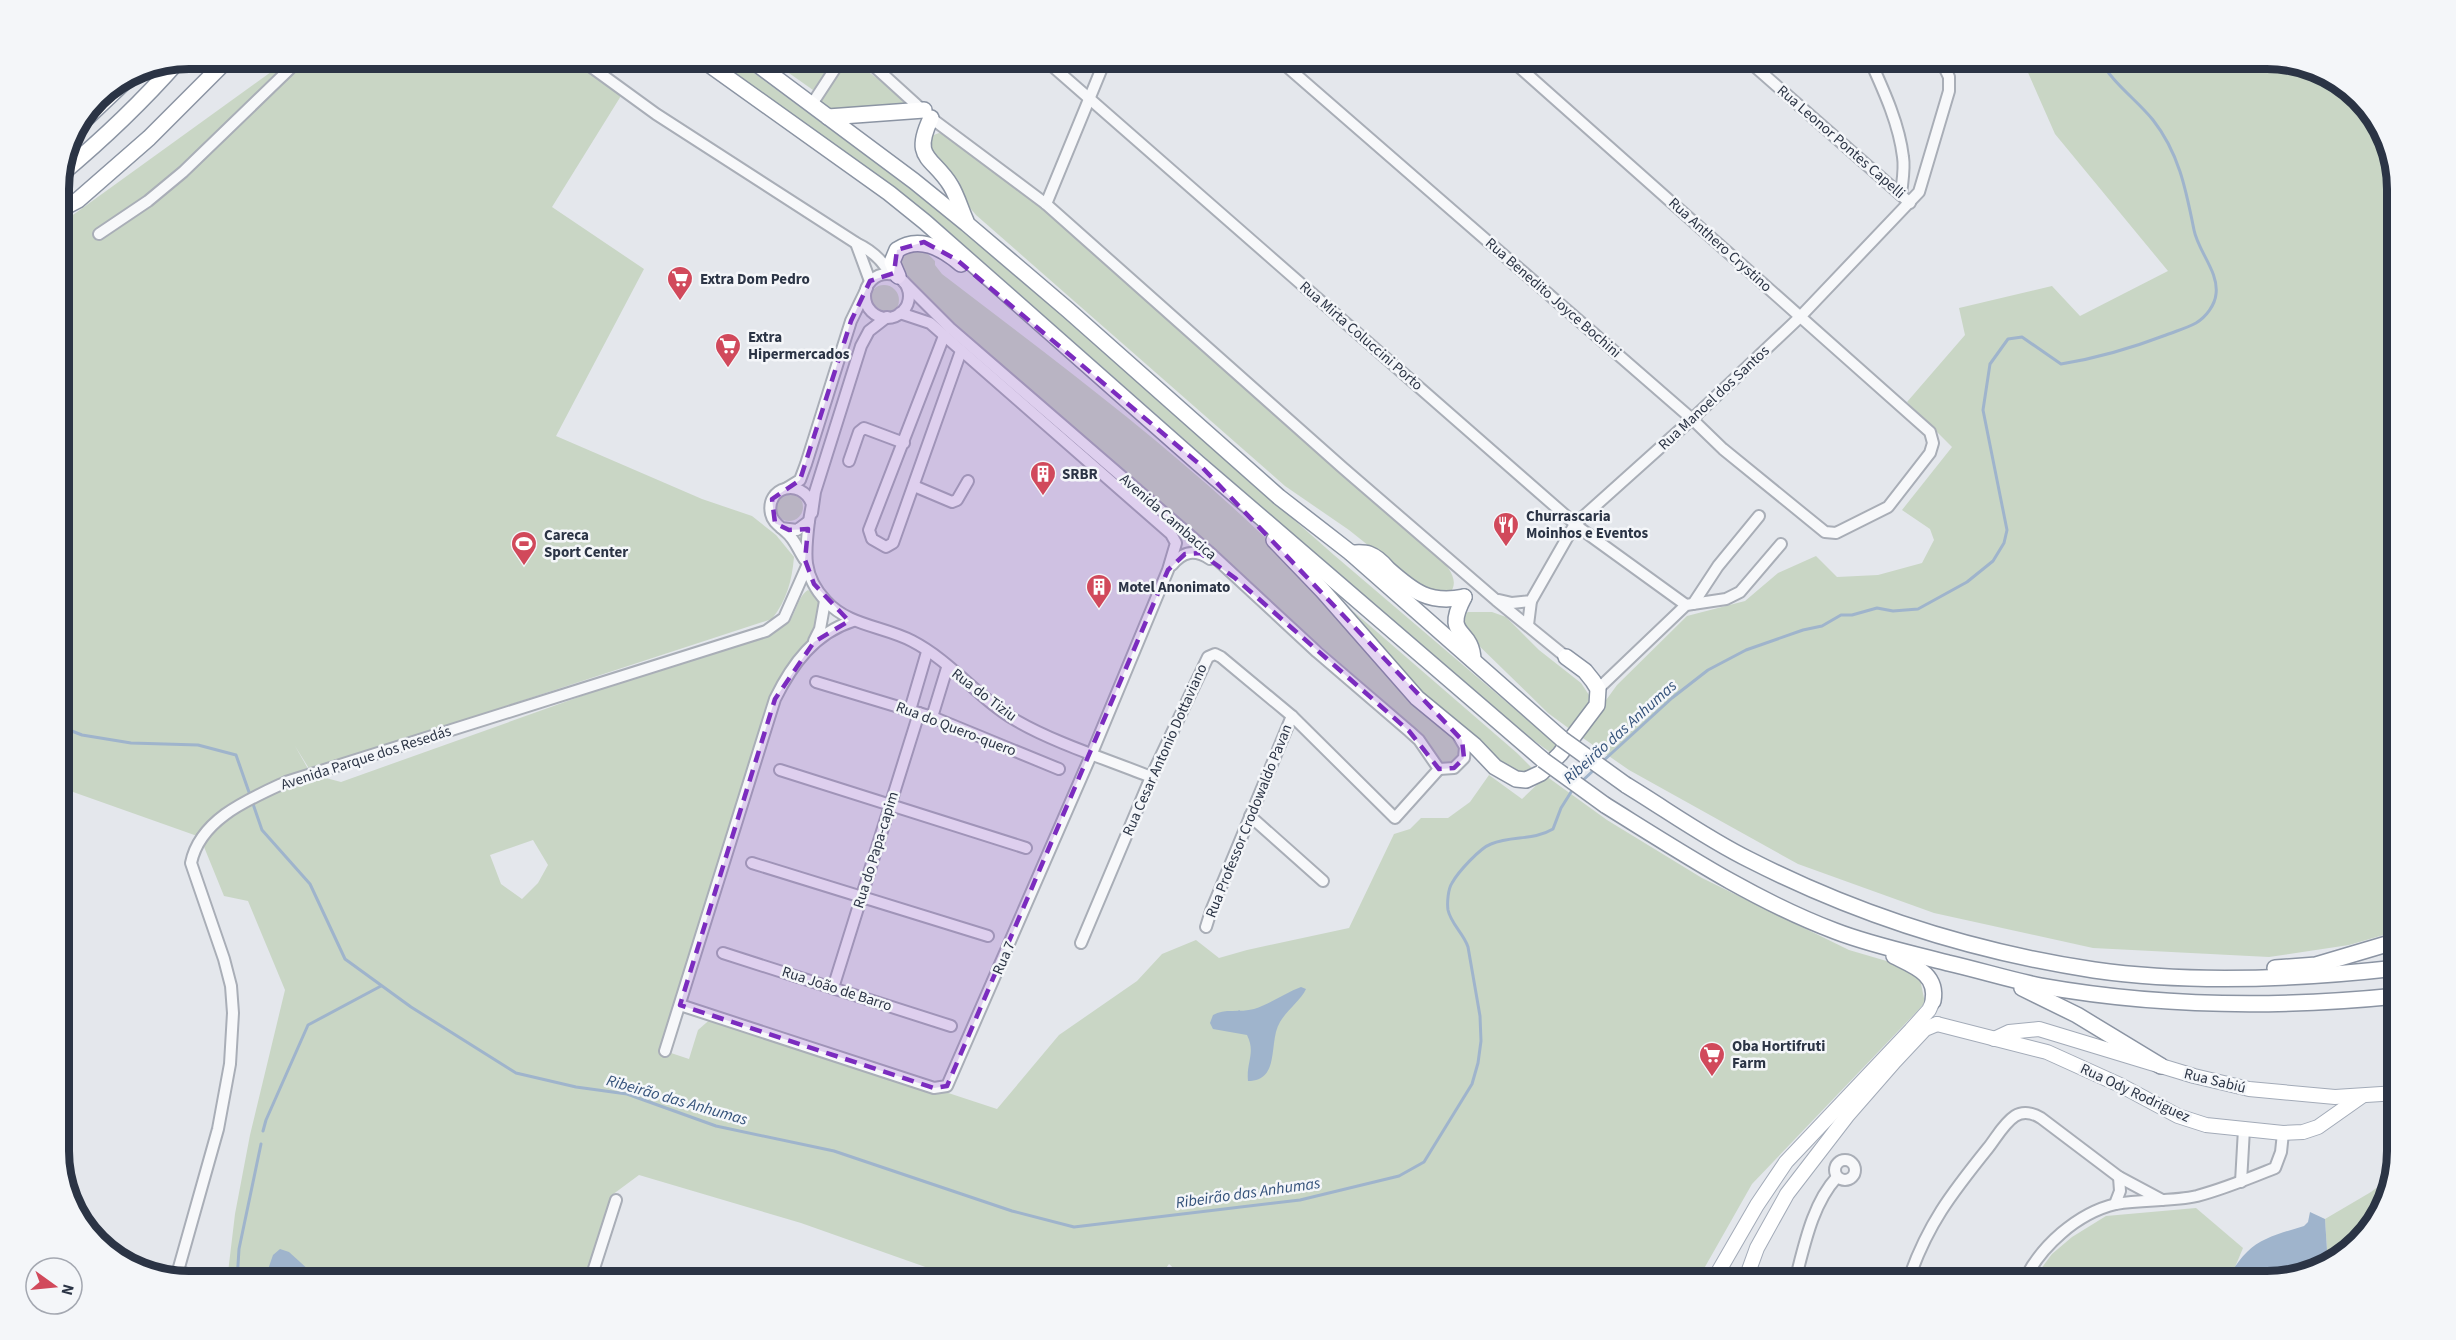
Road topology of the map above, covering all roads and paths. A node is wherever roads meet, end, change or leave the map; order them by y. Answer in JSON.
{"nodes":[{"id":1,"x":204,"y":69,"type":"edge"},
{"id":2,"x":218,"y":69,"type":"edge"},
{"id":3,"x":291,"y":69,"type":"edge"},
{"id":4,"x":594,"y":69,"type":"edge"},
{"id":5,"x":708,"y":69,"type":"edge"},
{"id":6,"x":715,"y":69,"type":"edge"},
{"id":7,"x":764,"y":69,"type":"edge"},
{"id":8,"x":835,"y":69,"type":"edge"},
{"id":9,"x":879,"y":69,"type":"edge"},
{"id":10,"x":1056,"y":69,"type":"edge"},
{"id":11,"x":1102,"y":69,"type":"edge"},
{"id":12,"x":1290,"y":69,"type":"edge"},
{"id":13,"x":1521,"y":69,"type":"edge"},
{"id":14,"x":1758,"y":69,"type":"edge"},
{"id":15,"x":1874,"y":69,"type":"edge"},
{"id":16,"x":1945,"y":69,"type":"edge"},
{"id":17,"x":169,"y":71,"type":"edge"},
{"id":18,"x":752,"y":97,"type":"junction"},
{"id":19,"x":1091,"y":98,"type":"junction"},
{"id":20,"x":812,"y":104,"type":"junction"},
{"id":21,"x":928,"y":114,"type":"junction"},
{"id":22,"x":828,"y":117,"type":"junction"},
{"id":23,"x":72,"y":165,"type":"edge"},
{"id":24,"x":1901,"y":195,"type":"junction"},
{"id":25,"x":69,"y":201,"type":"edge"},
{"id":26,"x":1910,"y":202,"type":"junction"},
{"id":27,"x":69,"y":204,"type":"edge"},
{"id":28,"x":1046,"y":204,"type":"junction"},
{"id":29,"x":967,"y":224,"type":"junction"},
{"id":30,"x":99,"y":234,"type":"dead end"},
{"id":31,"x":855,"y":243,"type":"junction"},
{"id":32,"x":897,"y":277,"type":"junction"},
{"id":33,"x":868,"y":285,"type":"junction"},
{"id":34,"x":900,"y":313,"type":"junction"},
{"id":35,"x":887,"y":317,"type":"junction"},
{"id":36,"x":1800,"y":317,"type":"junction"},
{"id":37,"x":944,"y":336,"type":"junction"},
{"id":38,"x":961,"y":351,"type":"junction"},
{"id":39,"x":1096,"y":373,"type":"junction"},
{"id":40,"x":1692,"y":419,"type":"junction"},
{"id":41,"x":904,"y":443,"type":"junction"},
{"id":42,"x":849,"y":461,"type":"dead end"},
{"id":43,"x":1198,"y":464,"type":"junction"},
{"id":44,"x":968,"y":481,"type":"dead end"},
{"id":45,"x":914,"y":486,"type":"junction"},
{"id":46,"x":788,"y":488,"type":"junction"},
{"id":47,"x":1759,"y":516,"type":"dead end"},
{"id":48,"x":811,"y":517,"type":"junction"},
{"id":49,"x":1575,"y":524,"type":"junction"},
{"id":50,"x":781,"y":528,"type":"junction"},
{"id":51,"x":1830,"y":534,"type":"joint"},
{"id":52,"x":1781,"y":544,"type":"dead end"},
{"id":53,"x":1351,"y":553,"type":"junction"},
{"id":54,"x":806,"y":563,"type":"junction"},
{"id":55,"x":1168,"y":570,"type":"junction"},
{"id":56,"x":1235,"y":578,"type":"junction"},
{"id":57,"x":1480,"y":586,"type":"junction"},
{"id":58,"x":1464,"y":597,"type":"junction"},
{"id":59,"x":1496,"y":600,"type":"junction"},
{"id":60,"x":825,"y":601,"type":"junction"},
{"id":61,"x":1531,"y":601,"type":"junction"},
{"id":62,"x":1690,"y":605,"type":"junction"},
{"id":63,"x":853,"y":621,"type":"junction"},
{"id":64,"x":1528,"y":625,"type":"junction"},
{"id":65,"x":814,"y":642,"type":"junction"},
{"id":66,"x":927,"y":652,"type":"junction"},
{"id":67,"x":1566,"y":657,"type":"joint"},
{"id":68,"x":1473,"y":660,"type":"junction"},
{"id":69,"x":947,"y":668,"type":"junction"},
{"id":70,"x":816,"y":682,"type":"dead end"},
{"id":71,"x":1598,"y":689,"type":"junction"},
{"id":72,"x":1431,"y":710,"type":"junction"},
{"id":73,"x":915,"y":711,"type":"junction"},
{"id":74,"x":1292,"y":716,"type":"junction"},
{"id":75,"x":932,"y":717,"type":"junction"},
{"id":76,"x":1092,"y":753,"type":"junction"},
{"id":77,"x":1059,"y":769,"type":"dead end"},
{"id":78,"x":1439,"y":769,"type":"junction"},
{"id":79,"x":780,"y":770,"type":"dead end"},
{"id":80,"x":1151,"y":777,"type":"junction"},
{"id":81,"x":890,"y":805,"type":"junction"},
{"id":82,"x":1250,"y":816,"type":"junction"},
{"id":83,"x":1026,"y":848,"type":"dead end"},
{"id":84,"x":752,"y":863,"type":"dead end"},
{"id":85,"x":1323,"y":881,"type":"dead end"},
{"id":86,"x":862,"y":897,"type":"junction"},
{"id":87,"x":1206,"y":927,"type":"dead end"},
{"id":88,"x":988,"y":936,"type":"dead end"},
{"id":89,"x":1867,"y":942,"type":"junction"},
{"id":90,"x":1081,"y":943,"type":"dead end"},
{"id":91,"x":2387,"y":944,"type":"edge"},
{"id":92,"x":723,"y":953,"type":"dead end"},
{"id":93,"x":2387,"y":969,"type":"edge"},
{"id":94,"x":1995,"y":974,"type":"junction"},
{"id":95,"x":2151,"y":975,"type":"junction"},
{"id":96,"x":833,"y":988,"type":"junction"},
{"id":97,"x":2387,"y":997,"type":"edge"},
{"id":98,"x":1933,"y":1001,"type":"junction"},
{"id":99,"x":680,"y":1005,"type":"junction"},
{"id":100,"x":1937,"y":1024,"type":"junction"},
{"id":101,"x":951,"y":1026,"type":"dead end"},
{"id":102,"x":1994,"y":1040,"type":"junction"},
{"id":103,"x":665,"y":1051,"type":"dead end"},
{"id":104,"x":2161,"y":1066,"type":"junction"},
{"id":105,"x":2387,"y":1094,"type":"edge"},
{"id":106,"x":2362,"y":1096,"type":"junction"},
{"id":107,"x":2244,"y":1129,"type":"junction"},
{"id":108,"x":2283,"y":1133,"type":"junction"},
{"id":109,"x":1786,"y":1162,"type":"junction"},
{"id":110,"x":1837,"y":1177,"type":"dead end"},
{"id":111,"x":2120,"y":1177,"type":"junction"},
{"id":112,"x":2241,"y":1182,"type":"junction"},
{"id":113,"x":616,"y":1200,"type":"dead end"},
{"id":114,"x":2162,"y":1200,"type":"junction"},
{"id":115,"x":2115,"y":1204,"type":"junction"},
{"id":116,"x":1773,"y":1218,"type":"junction"},
{"id":117,"x":178,"y":1270,"type":"edge"},
{"id":118,"x":593,"y":1271,"type":"edge"},
{"id":119,"x":1719,"y":1271,"type":"edge"},
{"id":120,"x":1749,"y":1271,"type":"edge"},
{"id":121,"x":1798,"y":1271,"type":"edge"},
{"id":122,"x":1912,"y":1271,"type":"edge"},
{"id":123,"x":2031,"y":1271,"type":"edge"}],
"edges":[{"from":1,"to":25,"type":"highway"},
{"from":2,"to":27,"type":"highway"},
{"from":3,"to":30,"type":"street"},
{"from":4,"to":31,"type":"street","name":"Avenida Cambacica"},
{"from":5,"to":18,"type":"highway"},
{"from":6,"to":18,"type":"highway"},
{"from":7,"to":20,"type":"highway"},
{"from":8,"to":20,"type":"street"},
{"from":9,"to":21,"type":"street"},
{"from":10,"to":19,"type":"street","name":"Rua Mirta Coluccini Porto"},
{"from":11,"to":19,"type":"street"},
{"from":12,"to":40,"type":"street","name":"Rua Benedito Joyce Bochini"},
{"from":13,"to":36,"type":"street","name":"Rua Anthero Crystino"},
{"from":14,"to":24,"type":"street","name":"Rua Leonor Pontes Capelli"},
{"from":15,"to":24,"type":"street"},
{"from":16,"to":26,"type":"street","name":"Rua Manoel dos Santos"},
{"from":17,"to":23,"type":"highway"},
{"from":18,"to":39,"type":"highway"},
{"from":19,"to":28,"type":"street"},
{"from":19,"to":49,"type":"street","name":"Rua Mirta Coluccini Porto"},
{"from":20,"to":22,"type":"highway"},
{"from":21,"to":22,"type":"highway"},
{"from":21,"to":28,"type":"street"},
{"from":21,"to":29,"type":"highway"},
{"from":22,"to":29,"type":"highway"},
{"from":24,"to":26,"type":"street","name":"Rua Leonor Pontes Capelli"},
{"from":26,"to":36,"type":"street","name":"Rua Manoel dos Santos"},
{"from":28,"to":57,"type":"street"},
{"from":29,"to":53,"type":"highway"},
{"from":31,"to":32,"type":"street","name":"Avenida Cambacica"},
{"from":31,"to":33,"type":"street"},
{"from":32,"to":33,"type":"street"},
{"from":32,"to":34,"type":"street"},
{"from":32,"to":39,"type":"highway"},
{"from":32,"to":56,"type":"street","name":"Avenida Cambacica"},
{"from":33,"to":35,"type":"street"},
{"from":33,"to":46,"type":"street"},
{"from":34,"to":35,"type":"street"},
{"from":34,"to":37,"type":"street","name":"Avenida Cambacica"},
{"from":35,"to":48,"type":"street"},
{"from":36,"to":40,"type":"street","name":"Rua Manoel dos Santos"},
{"from":36,"to":51,"type":"street","name":"Rua Anthero Crystino"},
{"from":37,"to":38,"type":"street","name":"Avenida Cambacica"},
{"from":37,"to":41,"type":"street"},
{"from":38,"to":45,"type":"street"},
{"from":38,"to":55,"type":"street","name":"Avenida Cambacica"},
{"from":39,"to":43,"type":"highway"},
{"from":40,"to":49,"type":"street","name":"Rua Manoel dos Santos"},
{"from":40,"to":51,"type":"street","name":"Rua Benedito Joyce Bochini"},
{"from":41,"to":42,"type":"street"},
{"from":41,"to":45,"type":"street"},
{"from":43,"to":72,"type":"highway"},
{"from":43,"to":89,"type":"highway","bridge":true},
{"from":44,"to":45,"type":"street"},
{"from":46,"to":48,"type":"street"},
{"from":46,"to":50,"type":"street"},
{"from":47,"to":62,"type":"street"},
{"from":48,"to":50,"type":"street"},
{"from":48,"to":54,"type":"street"},
{"from":49,"to":61,"type":"street","name":"Rua Manoel dos Santos"},
{"from":49,"to":62,"type":"street","name":"Rua Mirta Coluccini Porto"},
{"from":50,"to":54,"type":"street","name":"Rua do Tiziu"},
{"from":52,"to":62,"type":"street"},
{"from":53,"to":58,"type":"highway"},
{"from":53,"to":68,"type":"highway"},
{"from":54,"to":60,"type":"street","name":"Rua do Tiziu"},
{"from":54,"to":117,"type":"street","name":"Avenida Parque dos Resedás"},
{"from":55,"to":56,"type":"street"},
{"from":55,"to":76,"type":"street","name":"Rua 7"},
{"from":56,"to":78,"type":"street","name":"Avenida Cambacica"},
{"from":57,"to":58,"type":"street"},
{"from":57,"to":59,"type":"street"},
{"from":58,"to":68,"type":"highway"},
{"from":59,"to":61,"type":"street"},
{"from":59,"to":64,"type":"street"},
{"from":60,"to":63,"type":"street","name":"Rua do Tiziu"},
{"from":60,"to":65,"type":"street"},
{"from":61,"to":64,"type":"street","name":"Rua Manoel dos Santos"},
{"from":62,"to":71,"type":"street"},
{"from":63,"to":65,"type":"street"},
{"from":63,"to":66,"type":"street","name":"Rua do Tiziu"},
{"from":64,"to":67,"type":"street"},
{"from":65,"to":99,"type":"street"},
{"from":66,"to":69,"type":"street","name":"Rua do Tiziu"},
{"from":66,"to":73,"type":"street","name":"Rua do Papa-capim"},
{"from":67,"to":71,"type":"highway"},
{"from":68,"to":95,"type":"highway","bridge":true},
{"from":69,"to":75,"type":"street"},
{"from":69,"to":76,"type":"street","name":"Rua do Tiziu"},
{"from":70,"to":73,"type":"street","name":"Rua do Quero-quero"},
{"from":71,"to":72,"type":"highway"},
{"from":72,"to":78,"type":"street"},
{"from":73,"to":75,"type":"street","name":"Rua do Quero-quero"},
{"from":73,"to":81,"type":"street","name":"Rua do Papa-capim"},
{"from":74,"to":78,"type":"street","name":"Rua Cesar Antonio Dottaviano"},
{"from":74,"to":80,"type":"street","name":"Rua Cesar Antonio Dottaviano"},
{"from":74,"to":82,"type":"street","name":"Rua Professor Crodowaldo Pavan"},
{"from":75,"to":77,"type":"street","name":"Rua do Quero-quero"},
{"from":76,"to":80,"type":"street","name":"Rua do Tiziu"},
{"from":76,"to":99,"type":"street","name":"Rua 7"},
{"from":79,"to":81,"type":"street"},
{"from":80,"to":90,"type":"street","name":"Rua Cesar Antonio Dottaviano"},
{"from":81,"to":83,"type":"street"},
{"from":81,"to":86,"type":"street","name":"Rua do Papa-capim"},
{"from":82,"to":85,"type":"street"},
{"from":82,"to":87,"type":"street","name":"Rua Professor Crodowaldo Pavan"},
{"from":84,"to":86,"type":"street"},
{"from":86,"to":88,"type":"street"},
{"from":86,"to":96,"type":"street","name":"Rua do Papa-capim"},
{"from":89,"to":94,"type":"highway"},
{"from":89,"to":98,"type":"highway"},
{"from":91,"to":95,"type":"highway"},
{"from":92,"to":96,"type":"street","name":"Rua João de Barro"},
{"from":93,"to":95,"type":"highway"},
{"from":94,"to":97,"type":"highway"},
{"from":94,"to":104,"type":"highway"},
{"from":96,"to":101,"type":"street","name":"Rua João de Barro"},
{"from":98,"to":100,"type":"main road"},
{"from":98,"to":109,"type":"main road"},
{"from":99,"to":103,"type":"street"},
{"from":100,"to":102,"type":"main road","name":"Rua Ody Rodriguez"},
{"from":100,"to":116,"type":"main road"},
{"from":102,"to":104,"type":"main road","name":"Rua Sabiú"},
{"from":102,"to":107,"type":"main road","name":"Rua Ody Rodriguez"},
{"from":104,"to":106,"type":"main road","name":"Rua Sabiú"},
{"from":105,"to":106,"type":"main road","name":"Rua Sabiú"},
{"from":106,"to":108,"type":"main road","name":"Rua Ody Rodriguez"},
{"from":107,"to":108,"type":"main road","name":"Rua Ody Rodriguez"},
{"from":107,"to":112,"type":"street"},
{"from":108,"to":112,"type":"street"},
{"from":109,"to":116,"type":"main road"},
{"from":109,"to":119,"type":"main road"},
{"from":110,"to":121,"type":"street"},
{"from":111,"to":114,"type":"street"},
{"from":111,"to":115,"type":"street"},
{"from":111,"to":122,"type":"street"},
{"from":112,"to":114,"type":"street"},
{"from":113,"to":118,"type":"street"},
{"from":114,"to":115,"type":"street"},
{"from":115,"to":123,"type":"street"},
{"from":116,"to":120,"type":"main road"}]}
